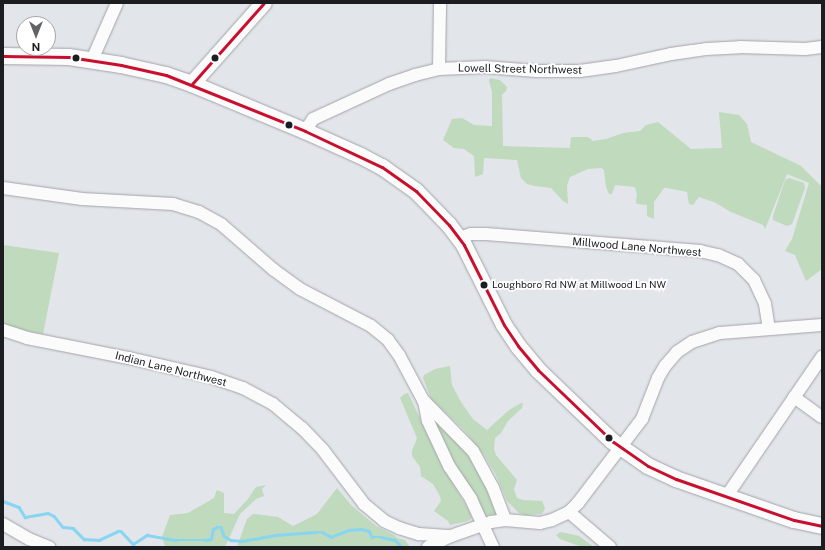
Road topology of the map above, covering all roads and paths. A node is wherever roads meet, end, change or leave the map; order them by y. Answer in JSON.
{"nodes":[{"id":1,"x":117,"y":3,"type":"edge"},
{"id":2,"x":264,"y":3,"type":"edge"},
{"id":3,"x":440,"y":3,"type":"edge"},
{"id":4,"x":822,"y":47,"type":"edge"},
{"id":5,"x":805,"y":49,"type":"junction"},
{"id":6,"x":3,"y":56,"type":"edge"},
{"id":7,"x":822,"y":56,"type":"edge"},
{"id":8,"x":92,"y":60,"type":"junction"},
{"id":9,"x":439,"y":69,"type":"junction"},
{"id":10,"x":192,"y":84,"type":"junction"},
{"id":11,"x":305,"y":131,"type":"junction"},
{"id":12,"x":3,"y":188,"type":"edge"},
{"id":13,"x":460,"y":238,"type":"junction"},
{"id":14,"x":822,"y":325,"type":"edge"},
{"id":15,"x":770,"y":329,"type":"junction"},
{"id":16,"x":3,"y":330,"type":"edge"},
{"id":17,"x":822,"y":357,"type":"edge"},
{"id":18,"x":794,"y":397,"type":"junction"},
{"id":19,"x":423,"y":400,"type":"junction"},
{"id":20,"x":822,"y":417,"type":"edge"},
{"id":21,"x":621,"y":448,"type":"junction"},
{"id":22,"x":726,"y":497,"type":"junction"},
{"id":23,"x":569,"y":512,"type":"junction"},
{"id":24,"x":505,"y":520,"type":"junction"},
{"id":25,"x":3,"y":524,"type":"edge"},
{"id":26,"x":483,"y":524,"type":"junction"},
{"id":27,"x":822,"y":526,"type":"edge"},
{"id":28,"x":451,"y":536,"type":"junction"},
{"id":29,"x":49,"y":547,"type":"edge"},
{"id":30,"x":428,"y":547,"type":"edge"},
{"id":31,"x":493,"y":547,"type":"edge"},
{"id":32,"x":610,"y":547,"type":"edge"}],
"edges":[{"from":1,"to":8,"type":"street"},
{"from":2,"to":10,"type":"main road"},
{"from":3,"to":9,"type":"street"},
{"from":4,"to":5,"type":"street","name":"Lowell Street Northwest"},
{"from":5,"to":7,"type":"street"},
{"from":5,"to":9,"type":"street","name":"Lowell Street Northwest"},
{"from":6,"to":8,"type":"main road"},
{"from":8,"to":10,"type":"main road"},
{"from":9,"to":11,"type":"street","name":"Lowell Street Northwest"},
{"from":10,"to":11,"type":"main road"},
{"from":11,"to":13,"type":"main road"},
{"from":12,"to":19,"type":"street"},
{"from":13,"to":15,"type":"street","name":"Millwood Lane Northwest"},
{"from":13,"to":21,"type":"main road"},
{"from":14,"to":15,"type":"street"},
{"from":15,"to":21,"type":"street"},
{"from":16,"to":28,"type":"street","name":"Indian Lane Northwest"},
{"from":17,"to":18,"type":"street"},
{"from":18,"to":20,"type":"street"},
{"from":18,"to":22,"type":"street"},
{"from":19,"to":24,"type":"street"},
{"from":19,"to":26,"type":"street"},
{"from":21,"to":22,"type":"main road"},
{"from":21,"to":23,"type":"street"},
{"from":22,"to":27,"type":"main road"},
{"from":23,"to":24,"type":"street"},
{"from":23,"to":32,"type":"street"},
{"from":24,"to":26,"type":"street"},
{"from":25,"to":29,"type":"street"},
{"from":26,"to":28,"type":"street"},
{"from":26,"to":31,"type":"street"},
{"from":28,"to":30,"type":"street"}]}
